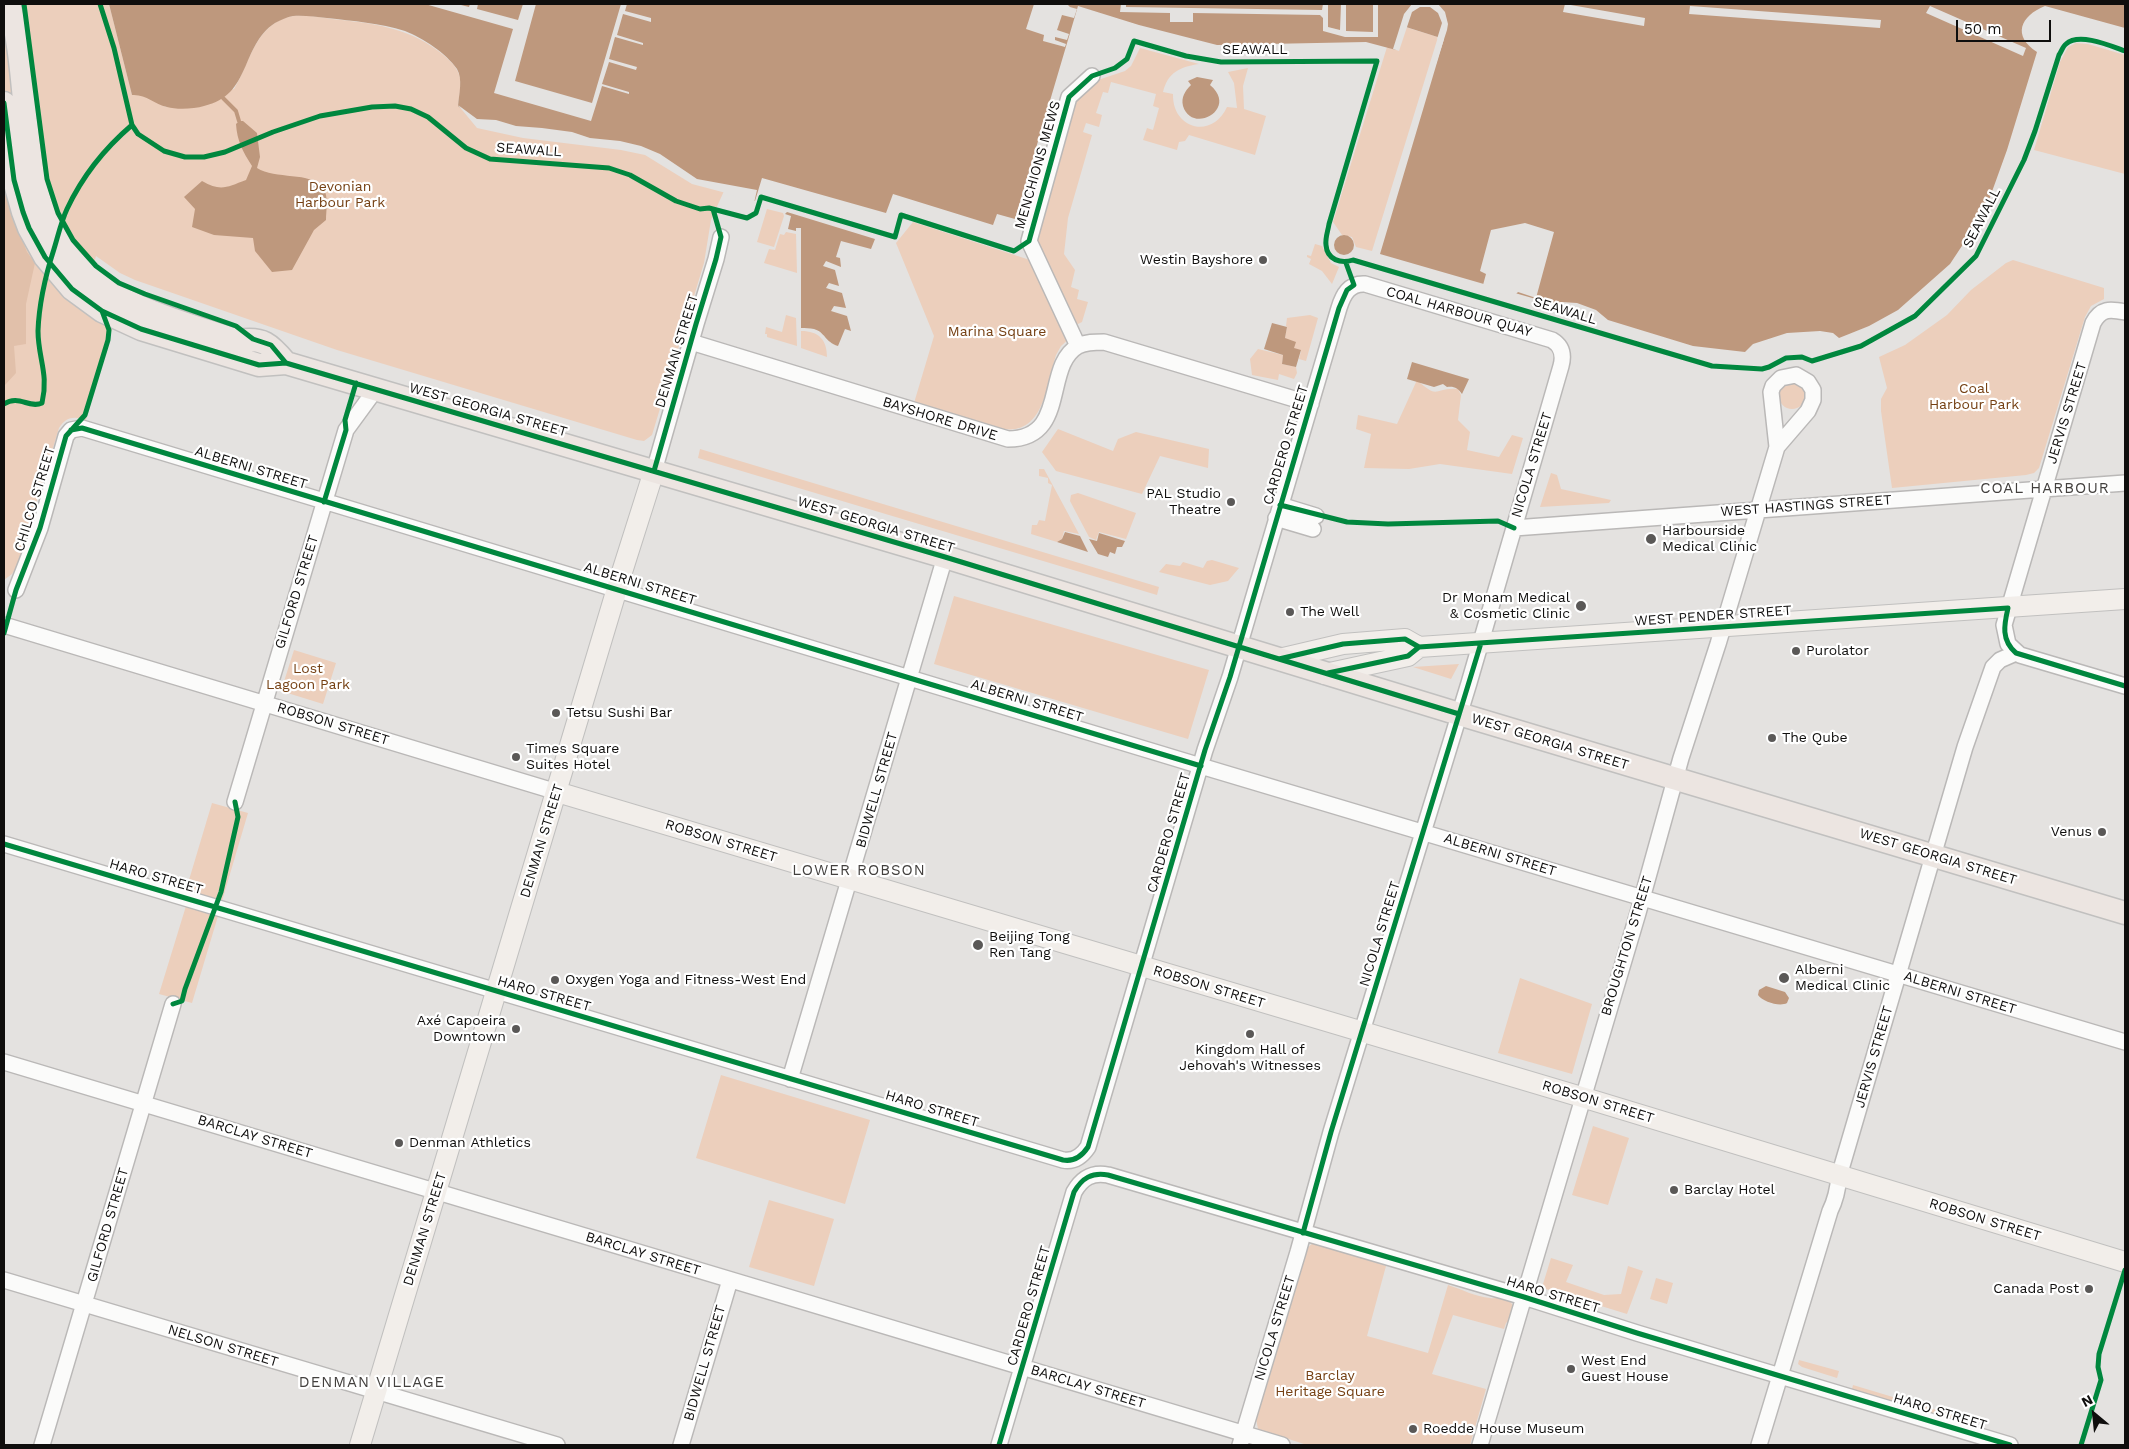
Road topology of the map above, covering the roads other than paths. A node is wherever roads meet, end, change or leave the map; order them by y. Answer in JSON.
{"nodes":[{"id":1,"x":10,"y":4,"type":"edge"},
{"id":2,"x":24,"y":4,"type":"edge"},
{"id":3,"x":1092,"y":76,"type":"dead end"},
{"id":4,"x":4,"y":103,"type":"edge"},
{"id":5,"x":47,"y":202,"type":"junction"},
{"id":6,"x":721,"y":237,"type":"dead end"},
{"id":7,"x":1354,"y":285,"type":"joint"},
{"id":8,"x":94,"y":289,"type":"junction"},
{"id":9,"x":2125,"y":312,"type":"edge"},
{"id":10,"x":253,"y":339,"type":"junction"},
{"id":11,"x":690,"y":342,"type":"junction"},
{"id":12,"x":1078,"y":346,"type":"junction"},
{"id":13,"x":1560,"y":348,"type":"joint"},
{"id":14,"x":286,"y":362,"type":"junction"},
{"id":15,"x":376,"y":389,"type":"junction"},
{"id":16,"x":1771,"y":398,"type":"junction"},
{"id":17,"x":1311,"y":404,"type":"junction"},
{"id":18,"x":1808,"y":411,"type":"junction"},
{"id":19,"x":71,"y":430,"type":"joint"},
{"id":20,"x":1777,"y":447,"type":"junction"},
{"id":21,"x":654,"y":471,"type":"junction"},
{"id":22,"x":2125,"y":483,"type":"edge"},
{"id":23,"x":2045,"y":489,"type":"junction"},
{"id":24,"x":324,"y":502,"type":"junction"},
{"id":25,"x":1758,"y":510,"type":"junction"},
{"id":26,"x":1278,"y":512,"type":"junction"},
{"id":27,"x":1314,"y":522,"type":"dead end"},
{"id":28,"x":1514,"y":528,"type":"junction"},
{"id":29,"x":945,"y":558,"type":"junction"},
{"id":30,"x":617,"y":589,"type":"junction"},
{"id":31,"x":16,"y":590,"type":"dead end"},
{"id":32,"x":2125,"y":599,"type":"edge"},
{"id":33,"x":2008,"y":608,"type":"junction"},
{"id":34,"x":1724,"y":626,"type":"junction"},
{"id":35,"x":5,"y":628,"type":"edge"},
{"id":36,"x":1481,"y":643,"type":"junction"},
{"id":37,"x":1239,"y":647,"type":"junction"},
{"id":38,"x":1419,"y":647,"type":"junction"},
{"id":39,"x":2016,"y":652,"type":"junction"},
{"id":40,"x":1279,"y":659,"type":"junction"},
{"id":41,"x":1325,"y":674,"type":"junction"},
{"id":42,"x":910,"y":678,"type":"junction"},
{"id":43,"x":2125,"y":686,"type":"edge"},
{"id":44,"x":264,"y":704,"type":"junction"},
{"id":45,"x":1459,"y":714,"type":"junction"},
{"id":46,"x":1201,"y":766,"type":"junction"},
{"id":47,"x":1675,"y":779,"type":"junction"},
{"id":48,"x":556,"y":792,"type":"junction"},
{"id":49,"x":235,"y":802,"type":"dead end"},
{"id":50,"x":1423,"y":831,"type":"junction"},
{"id":51,"x":4,"y":844,"type":"edge"},
{"id":52,"x":1934,"y":856,"type":"junction"},
{"id":53,"x":850,"y":879,"type":"junction"},
{"id":54,"x":1642,"y":897,"type":"junction"},
{"id":55,"x":2125,"y":913,"type":"edge"},
{"id":56,"x":1142,"y":967,"type":"junction"},
{"id":57,"x":1898,"y":974,"type":"junction"},
{"id":58,"x":497,"y":992,"type":"junction"},
{"id":59,"x":173,"y":1004,"type":"dead end"},
{"id":60,"x":1362,"y":1032,"type":"junction"},
{"id":61,"x":2125,"y":1042,"type":"edge"},
{"id":62,"x":4,"y":1062,"type":"edge"},
{"id":63,"x":790,"y":1079,"type":"junction"},
{"id":64,"x":1582,"y":1098,"type":"junction"},
{"id":65,"x":143,"y":1104,"type":"junction"},
{"id":66,"x":1077,"y":1158,"type":"joint"},
{"id":67,"x":1839,"y":1176,"type":"junction"},
{"id":68,"x":1087,"y":1177,"type":"joint"},
{"id":69,"x":437,"y":1191,"type":"junction"},
{"id":70,"x":1303,"y":1233,"type":"junction"},
{"id":71,"x":2125,"y":1262,"type":"edge"},
{"id":72,"x":4,"y":1280,"type":"edge"},
{"id":73,"x":730,"y":1280,"type":"junction"},
{"id":74,"x":1524,"y":1297,"type":"junction"},
{"id":75,"x":85,"y":1304,"type":"junction"},
{"id":76,"x":1023,"y":1367,"type":"junction"},
{"id":77,"x":1781,"y":1377,"type":"junction"},
{"id":78,"x":377,"y":1392,"type":"junction"},
{"id":79,"x":1241,"y":1440,"type":"edge"},
{"id":80,"x":42,"y":1445,"type":"edge"},
{"id":81,"x":360,"y":1445,"type":"edge"},
{"id":82,"x":557,"y":1445,"type":"edge"},
{"id":83,"x":681,"y":1445,"type":"edge"},
{"id":84,"x":999,"y":1445,"type":"edge"},
{"id":85,"x":1282,"y":1445,"type":"edge"},
{"id":86,"x":1480,"y":1445,"type":"edge"},
{"id":87,"x":1759,"y":1445,"type":"edge"},
{"id":88,"x":2010,"y":1445,"type":"edge"}],
"edges":[{"from":1,"to":5,"type":"highway"},
{"from":2,"to":5,"type":"highway"},
{"from":3,"to":12,"type":"street","name":"MENCHIONS MEWS"},
{"from":4,"to":8,"type":"highway"},
{"from":5,"to":8,"type":"highway"},
{"from":6,"to":11,"type":"street","name":"DENMAN STREET"},
{"from":7,"to":13,"type":"street","name":"COAL HARBOUR QUAY"},
{"from":7,"to":17,"type":"street","name":"CARDERO STREET"},
{"from":8,"to":10,"type":"highway","name":"WEST GEORGIA STREET"},
{"from":8,"to":10,"type":"highway"},
{"from":8,"to":14,"type":"highway","name":"WEST GEORGIA STREET"},
{"from":9,"to":23,"type":"street","name":"JERVIS STREET"},
{"from":10,"to":14,"type":"highway","name":"WEST GEORGIA STREET"},
{"from":11,"to":12,"type":"street","name":"BAYSHORE DRIVE"},
{"from":11,"to":21,"type":"street","name":"DENMAN STREET"},
{"from":12,"to":17,"type":"street"},
{"from":13,"to":28,"type":"street","name":"NICOLA STREET"},
{"from":14,"to":15,"type":"highway","name":"WEST GEORGIA STREET"},
{"from":15,"to":21,"type":"highway","name":"WEST GEORGIA STREET"},
{"from":15,"to":24,"type":"street","name":"GILFORD STREET"},
{"from":16,"to":18,"type":"street"},
{"from":16,"to":18,"type":"street"},
{"from":16,"to":20,"type":"street","name":"BROUGHTON STREET"},
{"from":17,"to":26,"type":"street","name":"CARDERO STREET"},
{"from":18,"to":20,"type":"street","name":"BROUGHTON STREET"},
{"from":19,"to":24,"type":"street","name":"ALBERNI STREET"},
{"from":19,"to":31,"type":"street","name":"CHILCO STREET"},
{"from":20,"to":25,"type":"street","name":"BROUGHTON STREET"},
{"from":21,"to":29,"type":"highway","name":"WEST GEORGIA STREET"},
{"from":21,"to":30,"type":"main road","name":"DENMAN STREET"},
{"from":22,"to":23,"type":"street","name":"WEST HASTINGS STREET"},
{"from":23,"to":25,"type":"street","name":"WEST HASTINGS STREET"},
{"from":23,"to":33,"type":"street","name":"JERVIS STREET"},
{"from":24,"to":30,"type":"street","name":"ALBERNI STREET"},
{"from":24,"to":44,"type":"street","name":"GILFORD STREET"},
{"from":25,"to":28,"type":"street","name":"WEST HASTINGS STREET"},
{"from":25,"to":34,"type":"street","name":"BROUGHTON STREET"},
{"from":26,"to":27,"type":"street"},
{"from":26,"to":37,"type":"street","name":"CARDERO STREET"},
{"from":28,"to":36,"type":"street","name":"NICOLA STREET"},
{"from":29,"to":37,"type":"highway","name":"WEST GEORGIA STREET"},
{"from":29,"to":42,"type":"street","name":"BIDWELL STREET"},
{"from":30,"to":42,"type":"street","name":"ALBERNI STREET"},
{"from":30,"to":48,"type":"main road","name":"DENMAN STREET"},
{"from":32,"to":33,"type":"main road","name":"WEST PENDER STREET"},
{"from":33,"to":34,"type":"main road","name":"WEST PENDER STREET"},
{"from":33,"to":39,"type":"street","name":"JERVIS STREET"},
{"from":34,"to":36,"type":"main road","name":"WEST PENDER STREET"},
{"from":34,"to":47,"type":"street","name":"BROUGHTON STREET"},
{"from":35,"to":44,"type":"street","name":"ROBSON STREET"},
{"from":36,"to":38,"type":"main road","name":"WEST PENDER STREET"},
{"from":36,"to":45,"type":"street","name":"NICOLA STREET"},
{"from":37,"to":40,"type":"highway","name":"WEST GEORGIA STREET"},
{"from":37,"to":46,"type":"street","name":"CARDERO STREET"},
{"from":38,"to":40,"type":"main road","name":"WEST PENDER STREET"},
{"from":38,"to":41,"type":"main road","name":"WEST PENDER STREET"},
{"from":39,"to":43,"type":"street"},
{"from":39,"to":52,"type":"street","name":"JERVIS STREET"},
{"from":40,"to":41,"type":"highway","name":"WEST GEORGIA STREET"},
{"from":41,"to":45,"type":"highway","name":"WEST GEORGIA STREET"},
{"from":42,"to":46,"type":"street","name":"ALBERNI STREET"},
{"from":42,"to":53,"type":"street","name":"BIDWELL STREET"},
{"from":44,"to":48,"type":"street","name":"ROBSON STREET"},
{"from":44,"to":49,"type":"street","name":"GILFORD STREET"},
{"from":45,"to":47,"type":"highway","name":"WEST GEORGIA STREET"},
{"from":45,"to":50,"type":"street","name":"NICOLA STREET"},
{"from":46,"to":50,"type":"street","name":"ALBERNI STREET"},
{"from":46,"to":56,"type":"street","name":"CARDERO STREET"},
{"from":47,"to":52,"type":"highway","name":"WEST GEORGIA STREET"},
{"from":47,"to":54,"type":"street","name":"BROUGHTON STREET"},
{"from":48,"to":53,"type":"main road","name":"ROBSON STREET"},
{"from":48,"to":58,"type":"main road","name":"DENMAN STREET"},
{"from":50,"to":54,"type":"street","name":"ALBERNI STREET"},
{"from":50,"to":60,"type":"street","name":"NICOLA STREET"},
{"from":51,"to":58,"type":"street","name":"HARO STREET"},
{"from":52,"to":55,"type":"highway","name":"WEST GEORGIA STREET"},
{"from":52,"to":57,"type":"street","name":"JERVIS STREET"},
{"from":53,"to":56,"type":"main road","name":"ROBSON STREET"},
{"from":53,"to":63,"type":"street","name":"BIDWELL STREET"},
{"from":54,"to":57,"type":"street","name":"ALBERNI STREET"},
{"from":54,"to":64,"type":"street","name":"BROUGHTON STREET"},
{"from":56,"to":60,"type":"main road","name":"ROBSON STREET"},
{"from":56,"to":66,"type":"street","name":"CARDERO STREET"},
{"from":57,"to":61,"type":"street","name":"ALBERNI STREET"},
{"from":57,"to":67,"type":"street","name":"JERVIS STREET"},
{"from":58,"to":63,"type":"street","name":"HARO STREET"},
{"from":58,"to":69,"type":"main road","name":"DENMAN STREET"},
{"from":59,"to":65,"type":"street","name":"GILFORD STREET"},
{"from":60,"to":64,"type":"main road","name":"ROBSON STREET"},
{"from":60,"to":70,"type":"street","name":"NICOLA STREET"},
{"from":62,"to":65,"type":"street","name":"BARCLAY STREET"},
{"from":63,"to":66,"type":"street","name":"HARO STREET"},
{"from":64,"to":67,"type":"main road","name":"ROBSON STREET"},
{"from":64,"to":74,"type":"street","name":"BROUGHTON STREET"},
{"from":65,"to":69,"type":"street","name":"BARCLAY STREET"},
{"from":65,"to":75,"type":"street","name":"GILFORD STREET"},
{"from":67,"to":71,"type":"main road","name":"ROBSON STREET"},
{"from":67,"to":77,"type":"street","name":"JERVIS STREET"},
{"from":68,"to":70,"type":"street","name":"HARO STREET"},
{"from":68,"to":76,"type":"street","name":"CARDERO STREET"},
{"from":69,"to":73,"type":"street","name":"BARCLAY STREET"},
{"from":69,"to":78,"type":"main road","name":"DENMAN STREET"},
{"from":70,"to":74,"type":"street","name":"HARO STREET"},
{"from":70,"to":79,"type":"street","name":"NICOLA STREET"},
{"from":72,"to":75,"type":"street","name":"NELSON STREET"},
{"from":73,"to":76,"type":"street","name":"BARCLAY STREET"},
{"from":73,"to":83,"type":"street","name":"BIDWELL STREET"},
{"from":74,"to":77,"type":"street","name":"HARO STREET"},
{"from":74,"to":86,"type":"street","name":"BROUGHTON STREET"},
{"from":75,"to":78,"type":"street","name":"NELSON STREET"},
{"from":75,"to":80,"type":"street","name":"GILFORD STREET"},
{"from":76,"to":79,"type":"street","name":"BARCLAY STREET"},
{"from":76,"to":84,"type":"street","name":"CARDERO STREET"},
{"from":77,"to":87,"type":"street","name":"JERVIS STREET"},
{"from":77,"to":88,"type":"street","name":"HARO STREET"},
{"from":78,"to":81,"type":"main road","name":"DENMAN STREET"},
{"from":78,"to":82,"type":"street","name":"NELSON STREET"},
{"from":79,"to":85,"type":"street","name":"BARCLAY STREET"}]}
